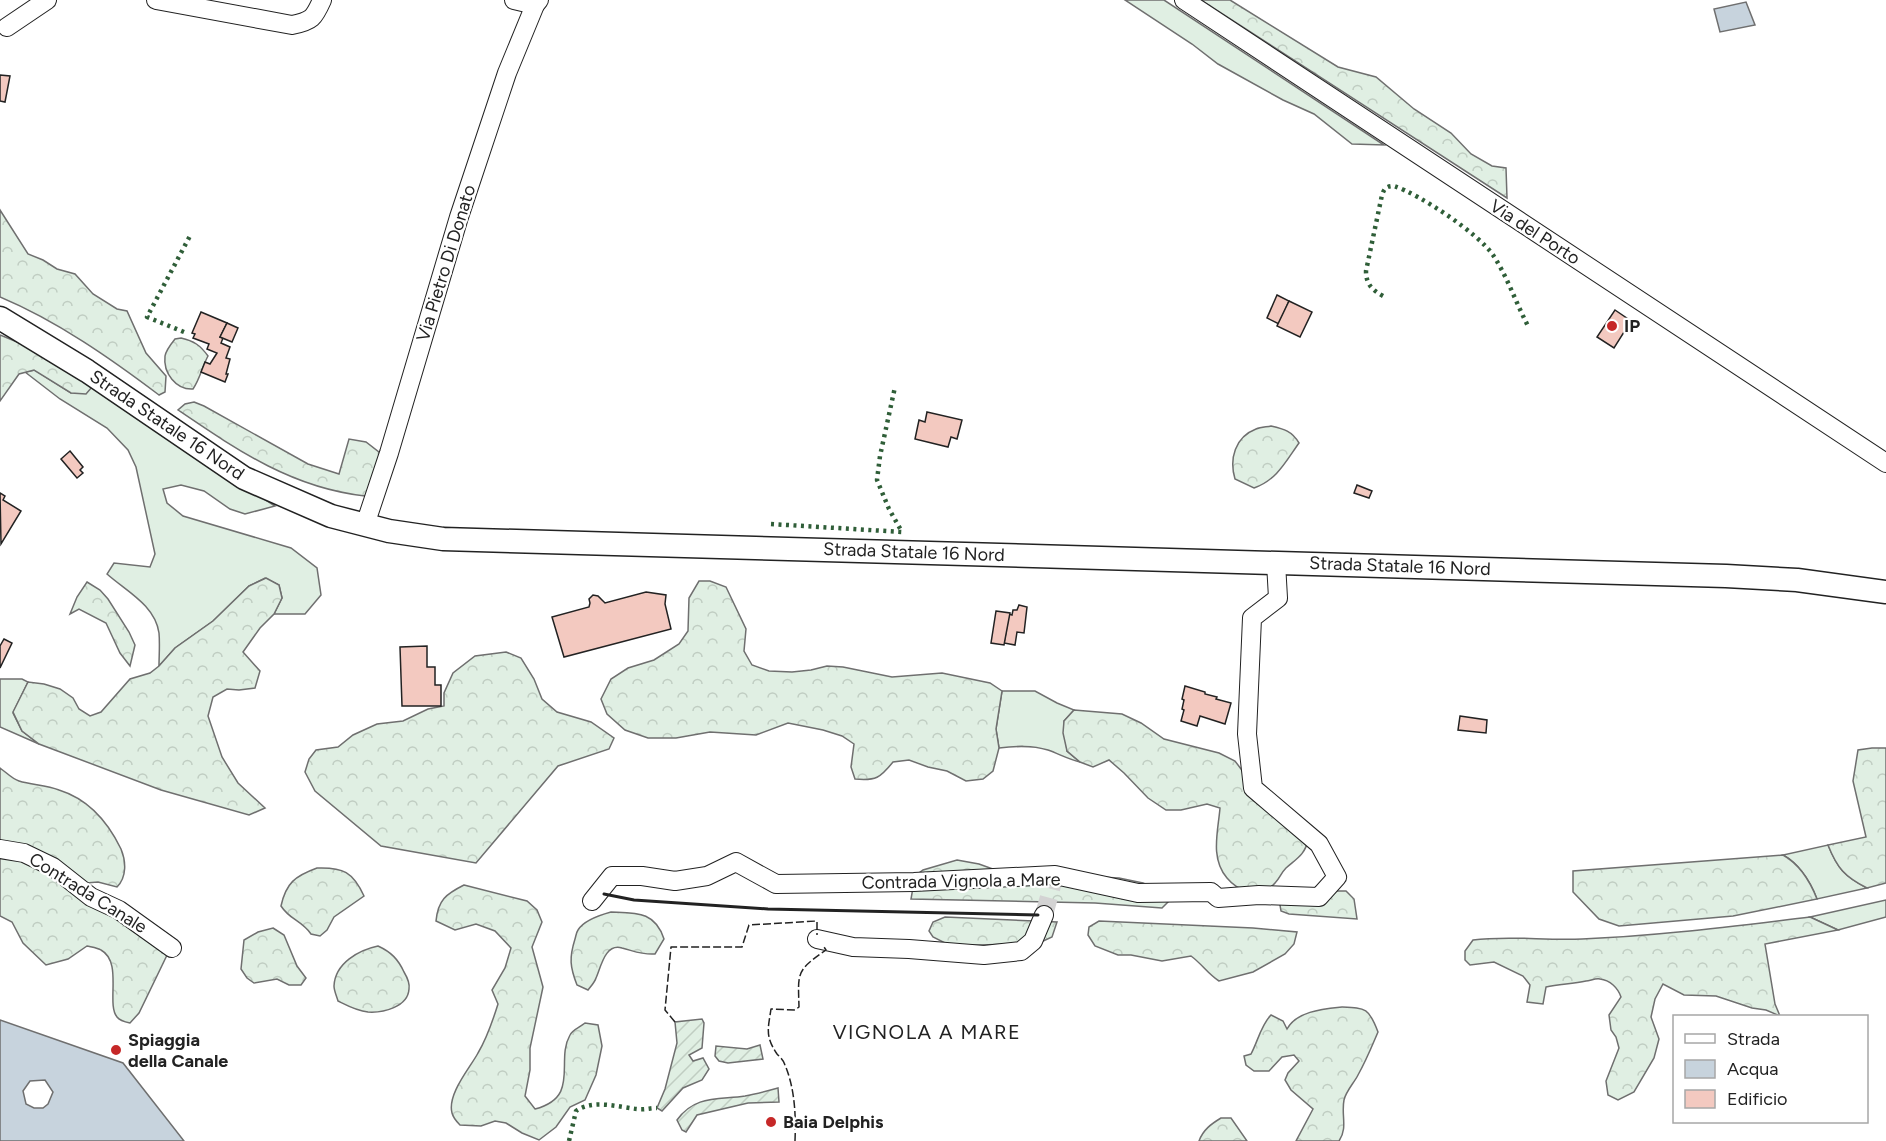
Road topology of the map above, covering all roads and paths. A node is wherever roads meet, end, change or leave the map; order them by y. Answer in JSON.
{"nodes":[{"id":1,"x":47,"y":0,"type":"edge"},
{"id":2,"x":156,"y":0,"type":"edge"},
{"id":3,"x":322,"y":0,"type":"edge"},
{"id":4,"x":514,"y":0,"type":"edge"},
{"id":5,"x":1184,"y":0,"type":"edge"},
{"id":6,"x":537,"y":2,"type":"edge"},
{"id":7,"x":7,"y":27,"type":"dead end"},
{"id":8,"x":0,"y":318,"type":"edge"},
{"id":9,"x":1886,"y":463,"type":"edge"},
{"id":10,"x":365,"y":525,"type":"junction"},
{"id":11,"x":1276,"y":563,"type":"junction"},
{"id":12,"x":1886,"y":592,"type":"edge"},
{"id":13,"x":0,"y":849,"type":"edge"},
{"id":14,"x":592,"y":901,"type":"dead end"},
{"id":15,"x":1044,"y":915,"type":"tunnel mouth"},
{"id":16,"x":818,"y":939,"type":"dead end"},
{"id":17,"x":172,"y":948,"type":"dead end"}],
"edges":[{"from":1,"to":7,"type":"street"},
{"from":2,"to":3,"type":"street"},
{"from":4,"to":6,"type":"street","name":"Via Pietro Di Donato"},
{"from":5,"to":9,"type":"street","name":"Via del Porto"},
{"from":6,"to":10,"type":"street","name":"Via Pietro Di Donato"},
{"from":8,"to":10,"type":"main road","name":"Strada Statale 16 Nord"},
{"from":10,"to":11,"type":"main road","name":"Strada Statale 16 Nord"},
{"from":11,"to":12,"type":"main road","name":"Strada Statale 16 Nord"},
{"from":11,"to":14,"type":"street","name":"Contrada Vignola a Mare"},
{"from":13,"to":17,"type":"street","name":"Contrada Canale"},
{"from":15,"to":16,"type":"street","name":"Contrada Vignola a Mare"}]}
